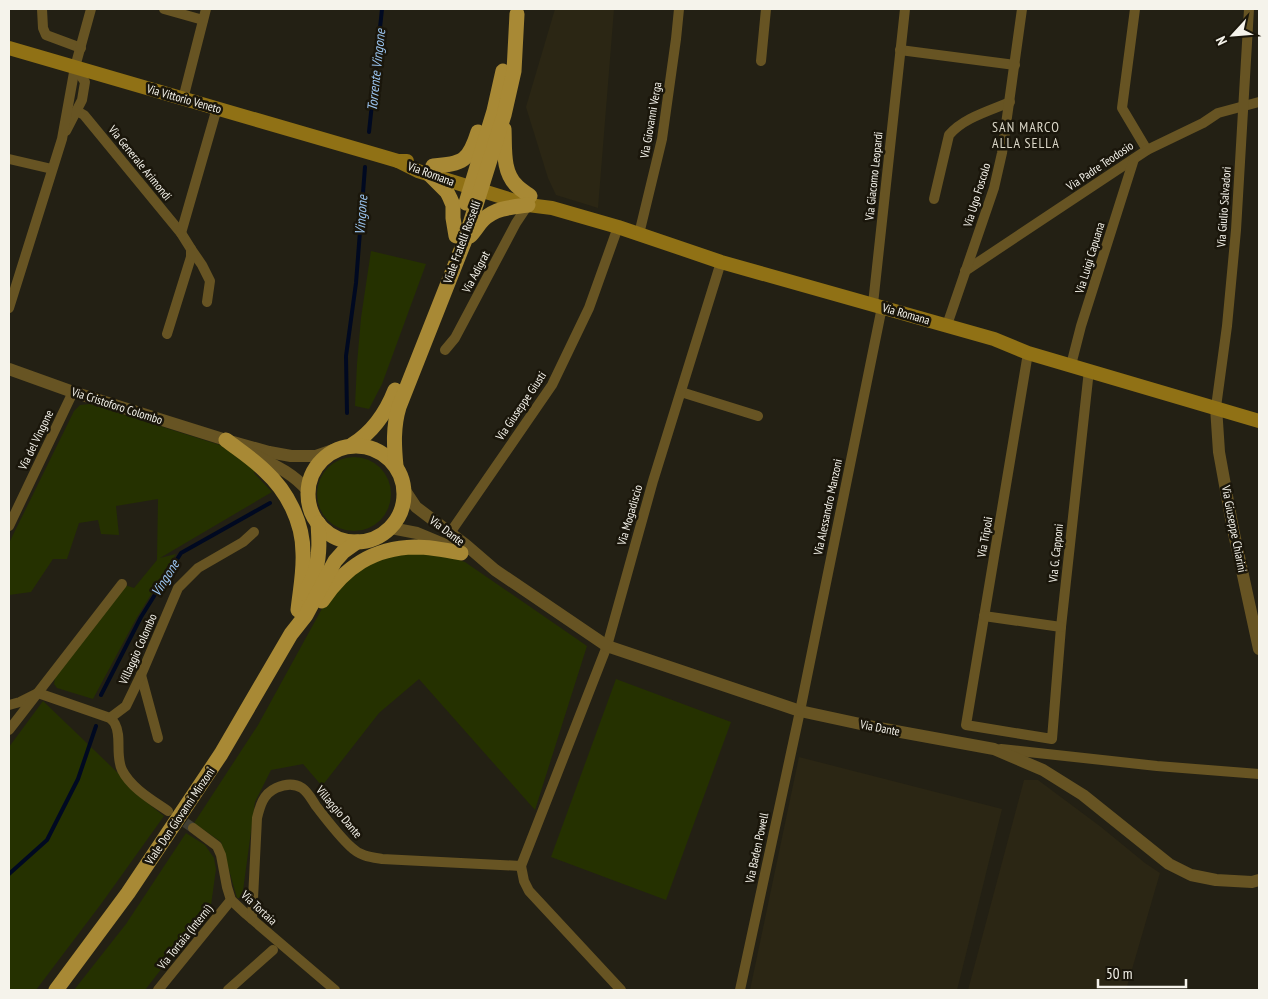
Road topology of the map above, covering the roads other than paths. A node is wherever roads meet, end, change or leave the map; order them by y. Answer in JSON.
{"nodes":[{"id":1,"x":42,"y":9,"type":"edge"},
{"id":2,"x":91,"y":9,"type":"edge"},
{"id":3,"x":164,"y":9,"type":"edge"},
{"id":4,"x":206,"y":9,"type":"edge"},
{"id":5,"x":679,"y":9,"type":"edge"},
{"id":6,"x":766,"y":9,"type":"edge"},
{"id":7,"x":905,"y":9,"type":"edge"},
{"id":8,"x":1022,"y":9,"type":"edge"},
{"id":9,"x":1135,"y":9,"type":"edge"},
{"id":10,"x":1249,"y":9,"type":"edge"},
{"id":11,"x":517,"y":11,"type":"edge"},
{"id":12,"x":203,"y":20,"type":"junction"},
{"id":13,"x":510,"y":44,"type":"junction"},
{"id":14,"x":9,"y":48,"type":"edge"},
{"id":15,"x":81,"y":48,"type":"junction"},
{"id":16,"x":900,"y":50,"type":"junction"},
{"id":17,"x":761,"y":61,"type":"dead end"},
{"id":18,"x":1015,"y":65,"type":"junction"},
{"id":19,"x":75,"y":67,"type":"junction"},
{"id":20,"x":183,"y":99,"type":"junction"},
{"id":21,"x":1010,"y":102,"type":"junction"},
{"id":22,"x":1259,"y":102,"type":"edge"},
{"id":23,"x":1243,"y":107,"type":"junction"},
{"id":24,"x":217,"y":108,"type":"junction"},
{"id":25,"x":77,"y":111,"type":"junction"},
{"id":26,"x":504,"y":115,"type":"junction"},
{"id":27,"x":62,"y":139,"type":"junction"},
{"id":28,"x":1147,"y":150,"type":"junction"},
{"id":29,"x":381,"y":156,"type":"joint"},
{"id":30,"x":1134,"y":158,"type":"junction"},
{"id":31,"x":9,"y":159,"type":"edge"},
{"id":32,"x":52,"y":169,"type":"junction"},
{"id":33,"x":432,"y":171,"type":"junction"},
{"id":34,"x":477,"y":185,"type":"junction"},
{"id":35,"x":934,"y":198,"type":"dead end"},
{"id":36,"x":529,"y":200,"type":"junction"},
{"id":37,"x":618,"y":227,"type":"junction"},
{"id":38,"x":180,"y":234,"type":"junction"},
{"id":39,"x":639,"y":234,"type":"junction"},
{"id":40,"x":461,"y":238,"type":"junction"},
{"id":41,"x":191,"y":249,"type":"junction"},
{"id":42,"x":722,"y":262,"type":"junction"},
{"id":43,"x":965,"y":271,"type":"junction"},
{"id":44,"x":208,"y":302,"type":"dead end"},
{"id":45,"x":878,"y":306,"type":"junction"},
{"id":46,"x":9,"y":308,"type":"edge"},
{"id":47,"x":947,"y":325,"type":"junction"},
{"id":48,"x":168,"y":334,"type":"dead end"},
{"id":49,"x":445,"y":350,"type":"dead end"},
{"id":50,"x":1028,"y":353,"type":"junction"},
{"id":51,"x":1071,"y":364,"type":"junction"},
{"id":52,"x":9,"y":370,"type":"edge"},
{"id":53,"x":1089,"y":370,"type":"junction"},
{"id":54,"x":73,"y":392,"type":"junction"},
{"id":55,"x":681,"y":392,"type":"junction"},
{"id":56,"x":1216,"y":407,"type":"junction"},
{"id":57,"x":758,"y":416,"type":"dead end"},
{"id":58,"x":1259,"y":421,"type":"edge"},
{"id":59,"x":226,"y":440,"type":"junction"},
{"id":60,"x":346,"y":447,"type":"junction"},
{"id":61,"x":396,"y":466,"type":"junction"},
{"id":62,"x":404,"y":489,"type":"junction"},
{"id":63,"x":308,"y":491,"type":"junction"},
{"id":64,"x":318,"y":523,"type":"junction"},
{"id":65,"x":9,"y":526,"type":"edge"},
{"id":66,"x":391,"y":528,"type":"junction"},
{"id":67,"x":254,"y":532,"type":"dead end"},
{"id":68,"x":450,"y":533,"type":"junction"},
{"id":69,"x":357,"y":542,"type":"junction"},
{"id":70,"x":461,"y":553,"type":"junction"},
{"id":71,"x":495,"y":570,"type":"junction"},
{"id":72,"x":122,"y":584,"type":"dead end"},
{"id":73,"x":302,"y":612,"type":"junction"},
{"id":74,"x":984,"y":616,"type":"junction"},
{"id":75,"x":1061,"y":627,"type":"junction"},
{"id":76,"x":606,"y":646,"type":"junction"},
{"id":77,"x":1259,"y":649,"type":"edge"},
{"id":78,"x":141,"y":675,"type":"junction"},
{"id":79,"x":38,"y":692,"type":"junction"},
{"id":80,"x":9,"y":705,"type":"edge"},
{"id":81,"x":800,"y":712,"type":"junction"},
{"id":82,"x":110,"y":718,"type":"junction"},
{"id":83,"x":9,"y":730,"type":"edge"},
{"id":84,"x":158,"y":738,"type":"dead end"},
{"id":85,"x":1052,"y":739,"type":"joint"},
{"id":86,"x":994,"y":749,"type":"junction"},
{"id":87,"x":1259,"y":774,"type":"edge"},
{"id":88,"x":168,"y":811,"type":"tunnel mouth"},
{"id":89,"x":193,"y":828,"type":"tunnel mouth"},
{"id":90,"x":521,"y":866,"type":"junction"},
{"id":91,"x":1257,"y":882,"type":"edge"},
{"id":92,"x":231,"y":900,"type":"junction"},
{"id":93,"x":252,"y":919,"type":"junction"},
{"id":94,"x":273,"y":950,"type":"dead end"},
{"id":95,"x":56,"y":990,"type":"edge"},
{"id":96,"x":158,"y":990,"type":"edge"},
{"id":97,"x":228,"y":990,"type":"edge"},
{"id":98,"x":335,"y":990,"type":"edge"},
{"id":99,"x":621,"y":990,"type":"edge"},
{"id":100,"x":740,"y":990,"type":"edge"}],
"edges":[{"from":1,"to":15,"type":"street"},
{"from":2,"to":15,"type":"street"},
{"from":3,"to":12,"type":"street"},
{"from":4,"to":12,"type":"street"},
{"from":5,"to":39,"type":"street","name":"Via Giovanni Verga"},
{"from":6,"to":17,"type":"street"},
{"from":7,"to":16,"type":"street","name":"Via Giacomo Leopardi"},
{"from":8,"to":18,"type":"street","name":"Via Ugo Foscolo"},
{"from":9,"to":28,"type":"street"},
{"from":10,"to":23,"type":"street","name":"Via Giulio Salvadori"},
{"from":11,"to":13,"type":"main road","name":"Viale Fratelli Rosselli"},
{"from":11,"to":26,"type":"main road","name":"Viale Fratelli Rosselli"},
{"from":12,"to":20,"type":"street"},
{"from":13,"to":33,"type":"main road"},
{"from":13,"to":34,"type":"main road","name":"Viale Fratelli Rosselli"},
{"from":14,"to":19,"type":"main road","name":"Via Vittorio Veneto"},
{"from":15,"to":19,"type":"street"},
{"from":16,"to":18,"type":"street"},
{"from":16,"to":45,"type":"street","name":"Via Giacomo Leopardi"},
{"from":18,"to":21,"type":"street","name":"Via Ugo Foscolo"},
{"from":19,"to":20,"type":"main road","name":"Via Vittorio Veneto"},
{"from":19,"to":25,"type":"street"},
{"from":19,"to":27,"type":"street"},
{"from":20,"to":24,"type":"main road","name":"Via Vittorio Veneto"},
{"from":21,"to":35,"type":"street"},
{"from":21,"to":43,"type":"street","name":"Via Ugo Foscolo"},
{"from":22,"to":23,"type":"street","name":"Via Padre Teodosio"},
{"from":23,"to":28,"type":"street","name":"Via Padre Teodosio"},
{"from":23,"to":56,"type":"street","name":"Via Giulio Salvadori"},
{"from":24,"to":29,"type":"main road","name":"Via Vittorio Veneto"},
{"from":24,"to":38,"type":"street"},
{"from":25,"to":27,"type":"street"},
{"from":25,"to":38,"type":"street","name":"Via Generale Arimondi"},
{"from":26,"to":34,"type":"main road","name":"Viale Fratelli Rosselli"},
{"from":26,"to":36,"type":"main road"},
{"from":27,"to":32,"type":"street"},
{"from":28,"to":30,"type":"street","name":"Via Padre Teodosio"},
{"from":29,"to":33,"type":"main road","name":"Via Romana"},
{"from":30,"to":43,"type":"street","name":"Via Padre Teodosio"},
{"from":30,"to":51,"type":"street","name":"Via Luigi Capuana"},
{"from":31,"to":32,"type":"street"},
{"from":32,"to":46,"type":"street"},
{"from":33,"to":34,"type":"main road","name":"Via Romana"},
{"from":33,"to":40,"type":"main road"},
{"from":34,"to":36,"type":"main road","name":"Via Romana"},
{"from":34,"to":40,"type":"main road","name":"Viale Fratelli Rosselli"},
{"from":36,"to":37,"type":"main road","name":"Via Romana"},
{"from":36,"to":40,"type":"main road"},
{"from":36,"to":49,"type":"street","name":"Via Adigrat"},
{"from":37,"to":39,"type":"main road","name":"Via Romana"},
{"from":37,"to":68,"type":"street","name":"Via Giuseppe Giusti"},
{"from":38,"to":41,"type":"street","name":"Via Generale Arimondi"},
{"from":39,"to":42,"type":"main road","name":"Via Romana"},
{"from":40,"to":60,"type":"main road","name":"Viale Fratelli Rosselli"},
{"from":40,"to":61,"type":"main road","name":"Viale Fratelli Rosselli"},
{"from":41,"to":44,"type":"street","name":"Via Generale Arimondi"},
{"from":41,"to":48,"type":"street"},
{"from":42,"to":45,"type":"main road","name":"Via Romana"},
{"from":42,"to":55,"type":"street","name":"Via Mogadiscio"},
{"from":43,"to":47,"type":"street","name":"Via Ugo Foscolo"},
{"from":45,"to":47,"type":"main road","name":"Via Romana"},
{"from":45,"to":81,"type":"street","name":"Via Alessandro Manzoni"},
{"from":47,"to":50,"type":"main road","name":"Via Romana"},
{"from":50,"to":51,"type":"main road","name":"Via Romana"},
{"from":50,"to":74,"type":"street","name":"Via Tripoli"},
{"from":51,"to":53,"type":"main road","name":"Via Romana"},
{"from":52,"to":54,"type":"street","name":"Via Cristoforo Colombo"},
{"from":53,"to":56,"type":"main road","name":"Via Romana"},
{"from":53,"to":75,"type":"street","name":"Via G. Capponi"},
{"from":54,"to":59,"type":"street","name":"Via Cristoforo Colombo"},
{"from":54,"to":65,"type":"street","name":"Via del Vingone"},
{"from":55,"to":57,"type":"street"},
{"from":55,"to":76,"type":"street","name":"Via Mogadiscio"},
{"from":56,"to":58,"type":"main road","name":"Via Romana"},
{"from":56,"to":77,"type":"street","name":"Via Giuseppe Chiarini"},
{"from":59,"to":60,"type":"street","name":"Via Cristoforo Colombo"},
{"from":59,"to":63,"type":"street","name":"Via Cristoforo Colombo"},
{"from":59,"to":73,"type":"main road"},
{"from":60,"to":61,"type":"main road"},
{"from":60,"to":63,"type":"main road"},
{"from":61,"to":62,"type":"main road"},
{"from":62,"to":66,"type":"main road"},
{"from":62,"to":68,"type":"street","name":"Via Dante"},
{"from":63,"to":64,"type":"main road"},
{"from":64,"to":69,"type":"main road"},
{"from":64,"to":73,"type":"main road","name":"Viale Don Giovanni Minzoni"},
{"from":66,"to":69,"type":"main road"},
{"from":66,"to":70,"type":"street","name":"Via Dante"},
{"from":67,"to":78,"type":"street","name":"Villaggio Colombo"},
{"from":68,"to":71,"type":"street","name":"Via Dante"},
{"from":69,"to":73,"type":"main road","name":"Viale Don Giovanni Minzoni"},
{"from":70,"to":71,"type":"street","name":"Via Dante"},
{"from":70,"to":73,"type":"main road"},
{"from":71,"to":76,"type":"street","name":"Via Dante"},
{"from":72,"to":79,"type":"street"},
{"from":73,"to":95,"type":"main road","name":"Viale Don Giovanni Minzoni"},
{"from":74,"to":75,"type":"street"},
{"from":74,"to":85,"type":"street","name":"Via Tripoli"},
{"from":75,"to":85,"type":"street","name":"Via G. Capponi"},
{"from":76,"to":81,"type":"street","name":"Via Dante"},
{"from":76,"to":90,"type":"street"},
{"from":78,"to":82,"type":"street","name":"Villaggio Colombo"},
{"from":78,"to":84,"type":"street"},
{"from":79,"to":80,"type":"street"},
{"from":79,"to":82,"type":"street"},
{"from":79,"to":83,"type":"street"},
{"from":81,"to":86,"type":"street","name":"Via Dante"},
{"from":81,"to":100,"type":"street","name":"Via Baden Powell"},
{"from":82,"to":88,"type":"street"},
{"from":86,"to":87,"type":"street"},
{"from":86,"to":91,"type":"street","name":"Via Dante"},
{"from":89,"to":92,"type":"street","name":"Via Tortaia"},
{"from":90,"to":93,"type":"street","name":"Villaggio Dante"},
{"from":90,"to":99,"type":"street"},
{"from":92,"to":93,"type":"street","name":"Via Tortaia"},
{"from":92,"to":96,"type":"street","name":"Via Tortaia (Interni)"},
{"from":93,"to":98,"type":"street","name":"Via Tortaia"},
{"from":94,"to":97,"type":"street"}]}
